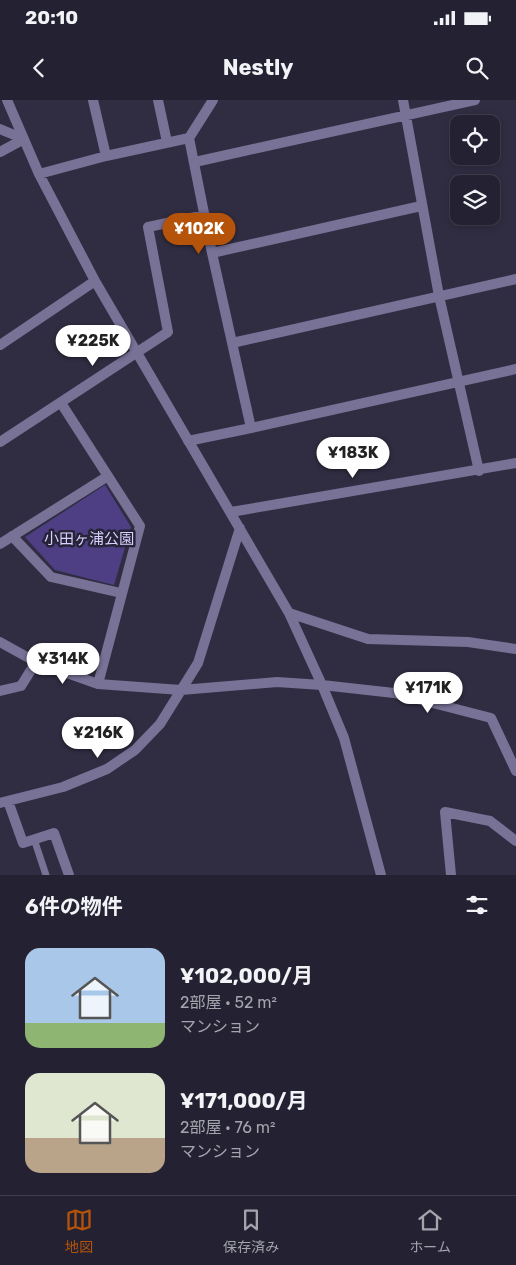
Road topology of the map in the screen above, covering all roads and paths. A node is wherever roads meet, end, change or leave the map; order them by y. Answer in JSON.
{"nodes":[{"id":1,"x":7,"y":100,"type":"edge"},
{"id":2,"x":94,"y":100,"type":"edge"},
{"id":3,"x":158,"y":100,"type":"edge"},
{"id":4,"x":213,"y":100,"type":"edge"},
{"id":5,"x":403,"y":100,"type":"edge"},
{"id":6,"x":475,"y":100,"type":"edge"},
{"id":7,"x":406,"y":115,"type":"junction"},
{"id":8,"x":0,"y":129,"type":"edge"},
{"id":9,"x":24,"y":138,"type":"junction"},
{"id":10,"x":189,"y":138,"type":"junction"},
{"id":11,"x":167,"y":142,"type":"junction"},
{"id":12,"x":0,"y":152,"type":"edge"},
{"id":13,"x":106,"y":156,"type":"junction"},
{"id":14,"x":195,"y":162,"type":"junction"},
{"id":15,"x":39,"y":174,"type":"junction"},
{"id":16,"x":421,"y":206,"type":"junction"},
{"id":17,"x":205,"y":215,"type":"junction"},
{"id":18,"x":212,"y":253,"type":"junction"},
{"id":19,"x":516,"y":279,"type":"edge"},
{"id":20,"x":95,"y":281,"type":"junction"},
{"id":21,"x":439,"y":296,"type":"junction"},
{"id":22,"x":232,"y":343,"type":"junction"},
{"id":23,"x":0,"y":344,"type":"edge"},
{"id":24,"x":138,"y":352,"type":"junction"},
{"id":25,"x":516,"y":369,"type":"edge"},
{"id":26,"x":459,"y":381,"type":"junction"},
{"id":27,"x":61,"y":403,"type":"junction"},
{"id":28,"x":251,"y":428,"type":"junction"},
{"id":29,"x":188,"y":441,"type":"junction"},
{"id":30,"x":0,"y":442,"type":"edge"},
{"id":31,"x":516,"y":464,"type":"edge"},
{"id":32,"x":479,"y":471,"type":"junction"},
{"id":33,"x":108,"y":476,"type":"junction"},
{"id":34,"x":231,"y":512,"type":"junction"},
{"id":35,"x":240,"y":528,"type":"junction"},
{"id":36,"x":12,"y":536,"type":"junction"},
{"id":37,"x":0,"y":544,"type":"edge"},
{"id":38,"x":121,"y":593,"type":"junction"},
{"id":39,"x":288,"y":613,"type":"junction"},
{"id":40,"x":0,"y":642,"type":"edge"},
{"id":41,"x":516,"y":649,"type":"edge"},
{"id":42,"x":36,"y":662,"type":"junction"},
{"id":43,"x":98,"y":684,"type":"junction"},
{"id":44,"x":322,"y":685,"type":"junction"},
{"id":45,"x":181,"y":690,"type":"junction"},
{"id":46,"x":0,"y":691,"type":"edge"},
{"id":47,"x":516,"y":770,"type":"edge"},
{"id":48,"x":4,"y":802,"type":"edge"},
{"id":49,"x":34,"y":839,"type":"junction"},
{"id":50,"x":516,"y":841,"type":"edge"},
{"id":51,"x":46,"y":875,"type":"edge"},
{"id":52,"x":69,"y":875,"type":"edge"},
{"id":53,"x":381,"y":875,"type":"edge"},
{"id":54,"x":451,"y":875,"type":"edge"}],
"edges":[{"from":1,"to":9,"type":"street"},
{"from":2,"to":13,"type":"street"},
{"from":3,"to":11,"type":"street"},
{"from":4,"to":10,"type":"street"},
{"from":5,"to":7,"type":"street"},
{"from":6,"to":7,"type":"street"},
{"from":7,"to":14,"type":"street"},
{"from":7,"to":16,"type":"street"},
{"from":8,"to":9,"type":"street"},
{"from":9,"to":12,"type":"street"},
{"from":9,"to":15,"type":"street"},
{"from":10,"to":11,"type":"street"},
{"from":10,"to":14,"type":"street"},
{"from":11,"to":13,"type":"street"},
{"from":13,"to":15,"type":"street"},
{"from":14,"to":17,"type":"street"},
{"from":15,"to":20,"type":"street"},
{"from":16,"to":18,"type":"street"},
{"from":16,"to":21,"type":"street"},
{"from":17,"to":18,"type":"street"},
{"from":17,"to":24,"type":"street"},
{"from":18,"to":22,"type":"street"},
{"from":19,"to":21,"type":"street"},
{"from":20,"to":23,"type":"street"},
{"from":20,"to":24,"type":"street"},
{"from":21,"to":22,"type":"street"},
{"from":21,"to":26,"type":"street"},
{"from":22,"to":28,"type":"street"},
{"from":24,"to":27,"type":"street"},
{"from":24,"to":29,"type":"street"},
{"from":25,"to":26,"type":"street"},
{"from":26,"to":28,"type":"street"},
{"from":26,"to":32,"type":"street"},
{"from":27,"to":30,"type":"street"},
{"from":27,"to":33,"type":"street"},
{"from":28,"to":29,"type":"street"},
{"from":29,"to":34,"type":"street"},
{"from":31,"to":32,"type":"street"},
{"from":32,"to":34,"type":"street"},
{"from":33,"to":36,"type":"street"},
{"from":33,"to":38,"type":"street"},
{"from":34,"to":35,"type":"street"},
{"from":35,"to":39,"type":"street"},
{"from":35,"to":45,"type":"street"},
{"from":36,"to":37,"type":"street"},
{"from":36,"to":38,"type":"street"},
{"from":38,"to":43,"type":"street"},
{"from":39,"to":41,"type":"street"},
{"from":39,"to":44,"type":"street"},
{"from":40,"to":42,"type":"street"},
{"from":42,"to":43,"type":"street"},
{"from":42,"to":46,"type":"street"},
{"from":43,"to":45,"type":"street"},
{"from":44,"to":45,"type":"street"},
{"from":44,"to":47,"type":"street"},
{"from":44,"to":53,"type":"street"},
{"from":45,"to":48,"type":"street"},
{"from":48,"to":49,"type":"street"},
{"from":49,"to":51,"type":"lane"},
{"from":49,"to":52,"type":"street"},
{"from":50,"to":54,"type":"street"}]}
